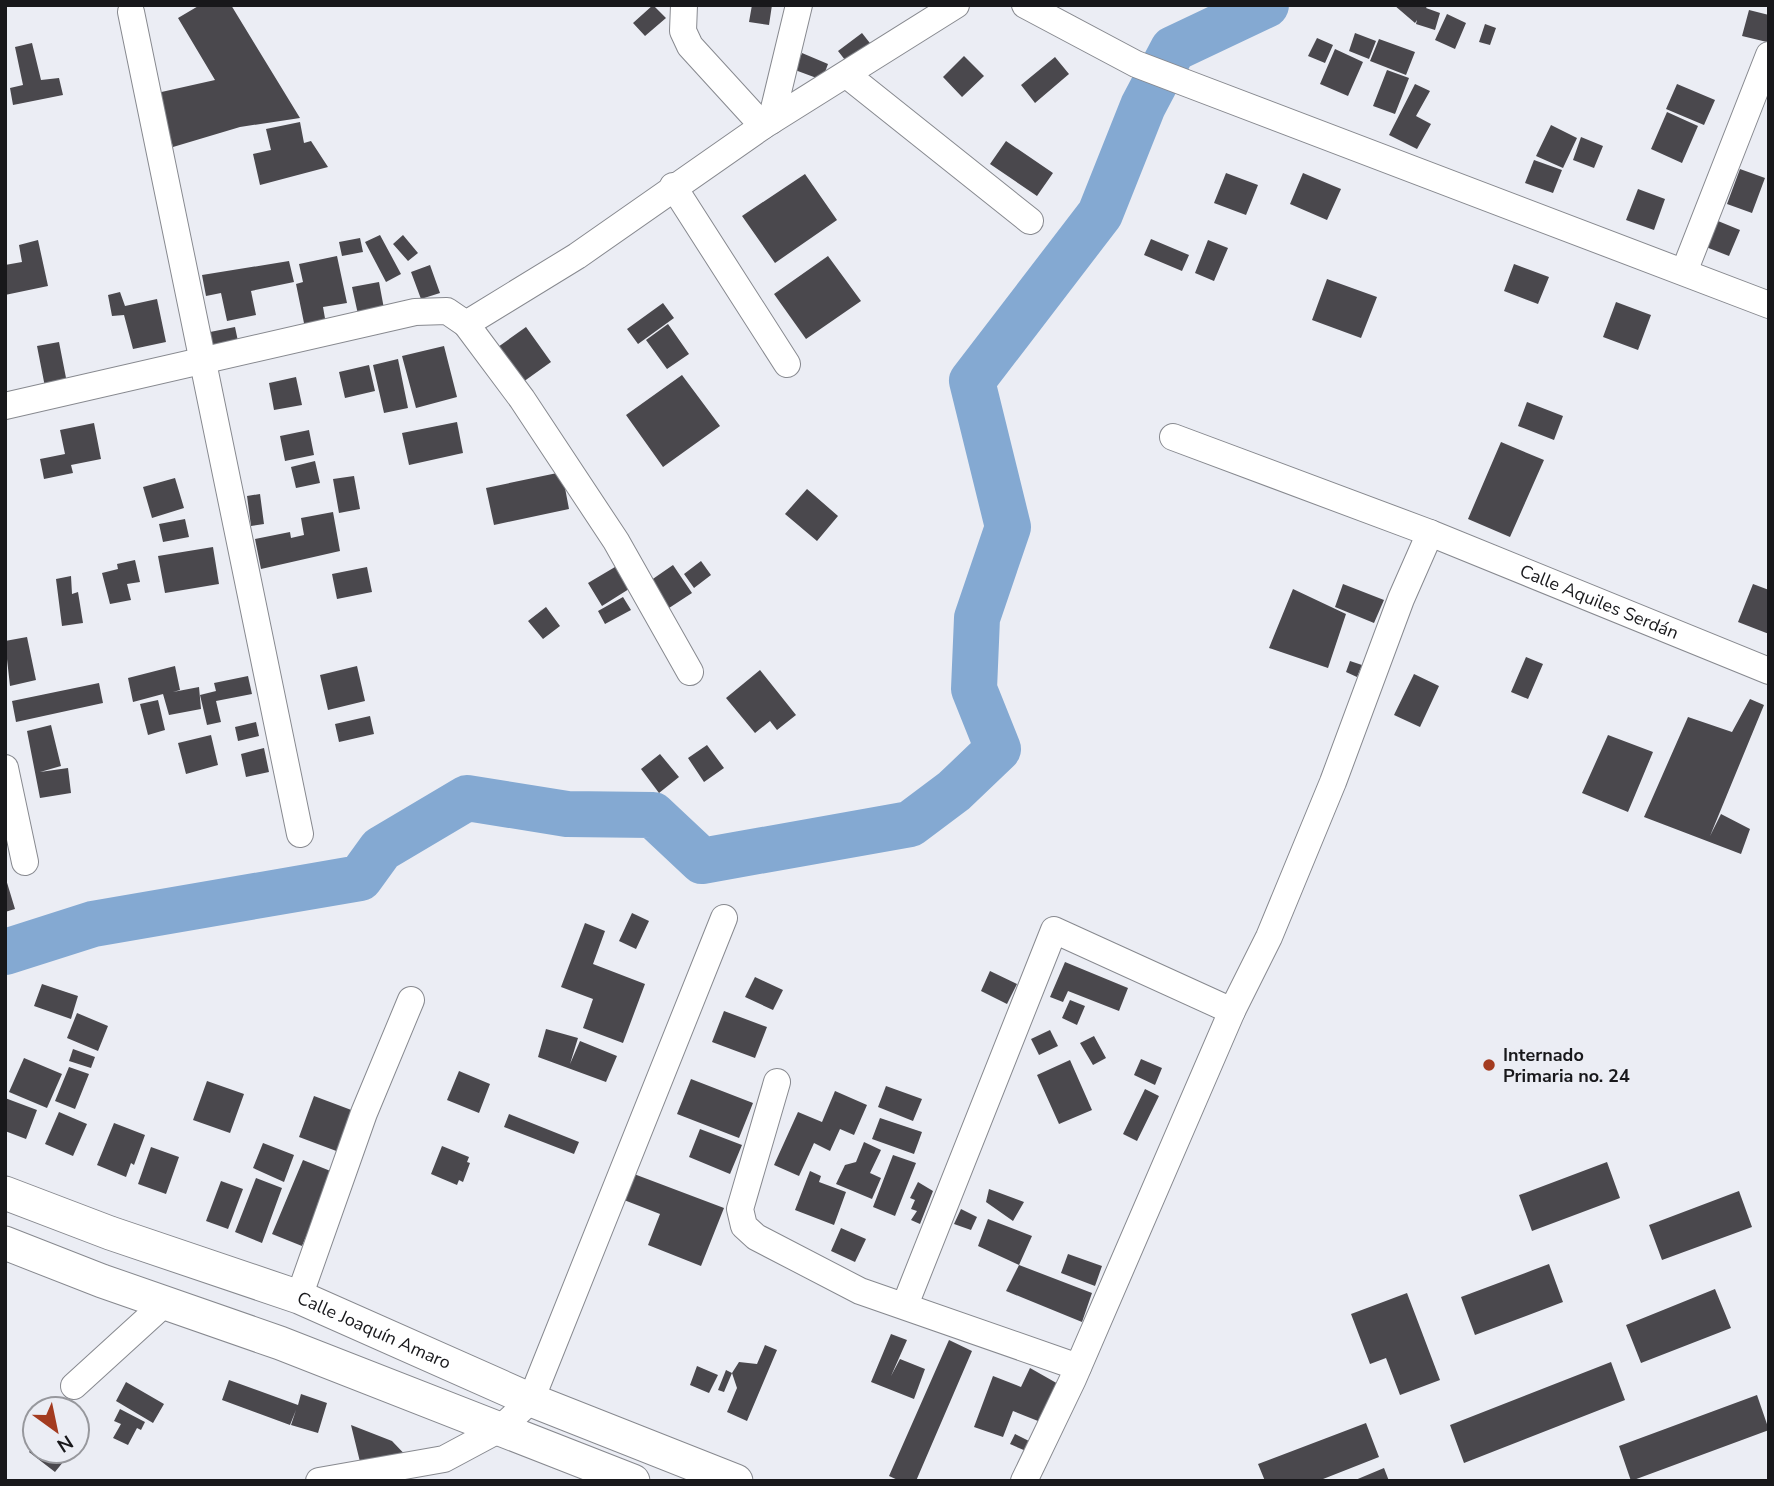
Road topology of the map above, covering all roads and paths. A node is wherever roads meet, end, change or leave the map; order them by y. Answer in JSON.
{"nodes":[{"id":1,"x":684,"y":5,"type":"edge"},
{"id":2,"x":799,"y":5,"type":"edge"},
{"id":3,"x":956,"y":5,"type":"edge"},
{"id":4,"x":1025,"y":5,"type":"edge"},
{"id":5,"x":131,"y":12,"type":"dead end"},
{"id":6,"x":1769,"y":55,"type":"edge"},
{"id":7,"x":847,"y":75,"type":"junction"},
{"id":8,"x":767,"y":123,"type":"junction"},
{"id":9,"x":673,"y":186,"type":"junction"},
{"id":10,"x":1030,"y":221,"type":"dead end"},
{"id":11,"x":1684,"y":272,"type":"junction"},
{"id":12,"x":1769,"y":305,"type":"edge"},
{"id":13,"x":466,"y":324,"type":"junction"},
{"id":14,"x":202,"y":361,"type":"junction"},
{"id":15,"x":787,"y":365,"type":"dead end"},
{"id":16,"x":5,"y":406,"type":"edge"},
{"id":17,"x":1173,"y":437,"type":"dead end"},
{"id":18,"x":1430,"y":533,"type":"junction"},
{"id":19,"x":1769,"y":671,"type":"edge"},
{"id":20,"x":690,"y":672,"type":"dead end"},
{"id":21,"x":5,"y":768,"type":"edge"},
{"id":22,"x":300,"y":834,"type":"dead end"},
{"id":23,"x":25,"y":862,"type":"dead end"},
{"id":24,"x":724,"y":918,"type":"dead end"},
{"id":25,"x":411,"y":1000,"type":"dead end"},
{"id":26,"x":1232,"y":1011,"type":"junction"},
{"id":27,"x":777,"y":1082,"type":"dead end"},
{"id":28,"x":5,"y":1193,"type":"edge"},
{"id":29,"x":5,"y":1243,"type":"edge"},
{"id":30,"x":299,"y":1297,"type":"junction"},
{"id":31,"x":164,"y":1304,"type":"junction"},
{"id":32,"x":905,"y":1305,"type":"junction"},
{"id":33,"x":1078,"y":1367,"type":"junction"},
{"id":34,"x":74,"y":1386,"type":"dead end"},
{"id":35,"x":531,"y":1400,"type":"junction"},
{"id":36,"x":500,"y":1429,"type":"junction"},
{"id":37,"x":344,"y":1479,"type":"edge"},
{"id":38,"x":318,"y":1481,"type":"edge"},
{"id":39,"x":633,"y":1481,"type":"edge"},
{"id":40,"x":736,"y":1481,"type":"edge"},
{"id":41,"x":1024,"y":1481,"type":"edge"}],
"edges":[{"from":1,"to":8,"type":"street"},
{"from":2,"to":8,"type":"street"},
{"from":3,"to":7,"type":"street"},
{"from":4,"to":11,"type":"street"},
{"from":5,"to":14,"type":"street"},
{"from":6,"to":11,"type":"street"},
{"from":7,"to":8,"type":"street"},
{"from":7,"to":10,"type":"street"},
{"from":8,"to":9,"type":"street"},
{"from":9,"to":13,"type":"street"},
{"from":9,"to":15,"type":"street"},
{"from":11,"to":12,"type":"street"},
{"from":13,"to":14,"type":"street"},
{"from":13,"to":20,"type":"street"},
{"from":14,"to":16,"type":"street"},
{"from":14,"to":22,"type":"street"},
{"from":17,"to":18,"type":"street","name":"Calle Aquiles Serdán"},
{"from":18,"to":19,"type":"street","name":"Calle Aquiles Serdán"},
{"from":18,"to":26,"type":"street"},
{"from":21,"to":23,"type":"street"},
{"from":24,"to":35,"type":"street"},
{"from":25,"to":30,"type":"street"},
{"from":26,"to":32,"type":"street"},
{"from":26,"to":33,"type":"street"},
{"from":27,"to":32,"type":"street"},
{"from":28,"to":30,"type":"main road","name":"Calle Joaquín Amaro"},
{"from":29,"to":31,"type":"main road"},
{"from":30,"to":35,"type":"main road","name":"Calle Joaquín Amaro"},
{"from":31,"to":34,"type":"street"},
{"from":31,"to":36,"type":"main road"},
{"from":32,"to":33,"type":"street"},
{"from":33,"to":41,"type":"street"},
{"from":35,"to":36,"type":"street"},
{"from":35,"to":40,"type":"main road","name":"Calle Joaquín Amaro"},
{"from":36,"to":37,"type":"street"},
{"from":36,"to":39,"type":"main road"},
{"from":37,"to":38,"type":"street"}]}
